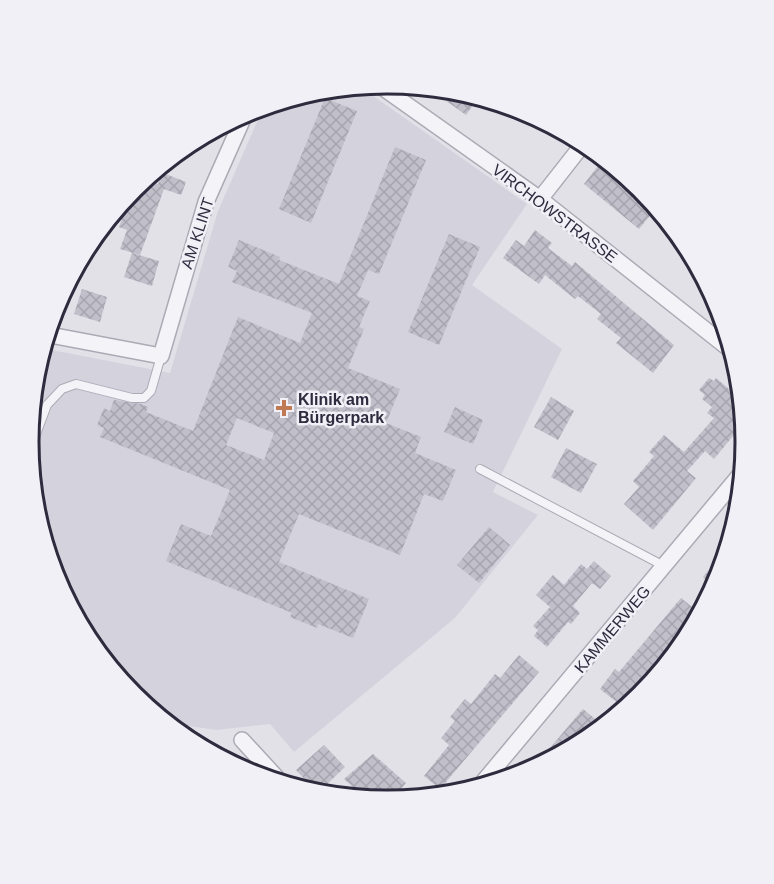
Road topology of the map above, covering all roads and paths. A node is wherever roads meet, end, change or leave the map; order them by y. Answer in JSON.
{"nodes":[{"id":1,"x":392,"y":94,"type":"edge"},
{"id":2,"x":239,"y":127,"type":"edge"},
{"id":3,"x":577,"y":151,"type":"edge"},
{"id":4,"x":540,"y":199,"type":"junction"},
{"id":5,"x":55,"y":336,"type":"edge"},
{"id":6,"x":720,"y":342,"type":"edge"},
{"id":7,"x":161,"y":356,"type":"junction"},
{"id":8,"x":40,"y":424,"type":"edge"},
{"id":9,"x":480,"y":469,"type":"dead end"},
{"id":10,"x":732,"y":484,"type":"edge"},
{"id":11,"x":664,"y":566,"type":"junction"},
{"id":12,"x":242,"y":740,"type":"dead end"},
{"id":13,"x":270,"y":770,"type":"edge"},
{"id":14,"x":489,"y":775,"type":"edge"}],
"edges":[{"from":1,"to":4,"type":"street","name":"VIRCHOWSTRASSE"},
{"from":2,"to":7,"type":"street","name":"AM KLINT"},
{"from":3,"to":4,"type":"street"},
{"from":4,"to":6,"type":"street","name":"VIRCHOWSTRASSE"},
{"from":5,"to":7,"type":"street"},
{"from":7,"to":8,"type":"lane"},
{"from":9,"to":11,"type":"lane"},
{"from":10,"to":11,"type":"street","name":"KAMMERWEG"},
{"from":11,"to":14,"type":"street","name":"KAMMERWEG"},
{"from":12,"to":13,"type":"street"}]}
